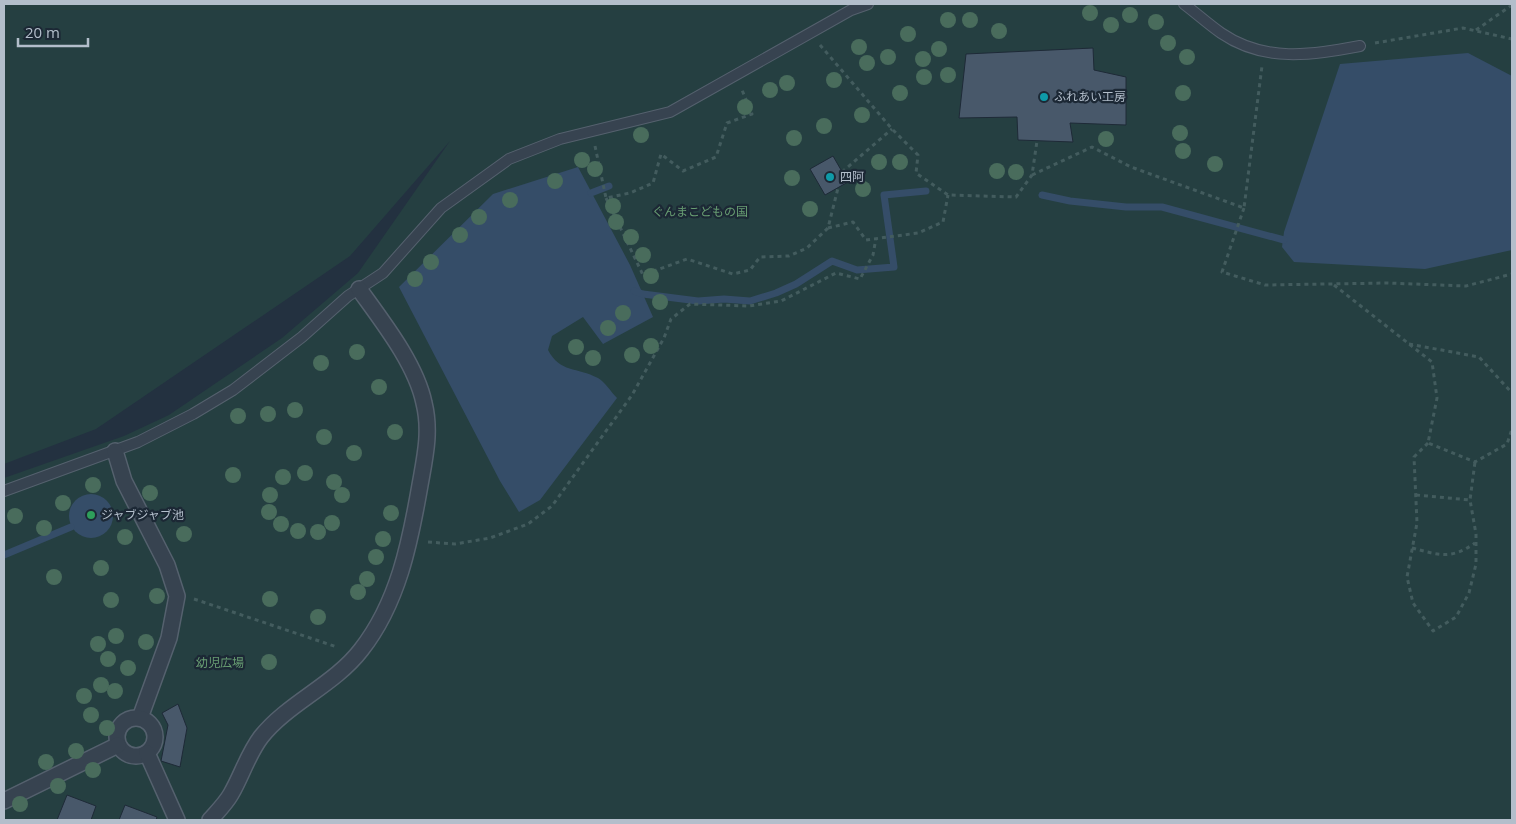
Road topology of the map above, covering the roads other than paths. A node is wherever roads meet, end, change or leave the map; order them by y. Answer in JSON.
{"nodes":[{"id":1,"x":868,"y":4,"type":"edge"},
{"id":2,"x":1184,"y":4,"type":"edge"},
{"id":3,"x":1360,"y":46,"type":"road end"},
{"id":4,"x":359,"y":288,"type":"junction"},
{"id":5,"x":115,"y":451,"type":"junction"},
{"id":6,"x":4,"y":491,"type":"edge"},
{"id":7,"x":140,"y":718,"type":"junction"},
{"id":8,"x":118,"y":745,"type":"junction"},
{"id":9,"x":147,"y":752,"type":"junction"},
{"id":10,"x":4,"y":802,"type":"edge"},
{"id":11,"x":177,"y":820,"type":"edge"},
{"id":12,"x":210,"y":820,"type":"edge"}],
"edges":[{"from":1,"to":4,"type":"lane"},
{"from":2,"to":3,"type":"lane"},
{"from":4,"to":5,"type":"lane"},
{"from":4,"to":12,"type":"street"},
{"from":5,"to":6,"type":"lane"},
{"from":5,"to":7,"type":"street"},
{"from":7,"to":8,"type":"street"},
{"from":7,"to":9,"type":"street"},
{"from":8,"to":9,"type":"street"},
{"from":8,"to":10,"type":"street"},
{"from":9,"to":11,"type":"street"}]}
